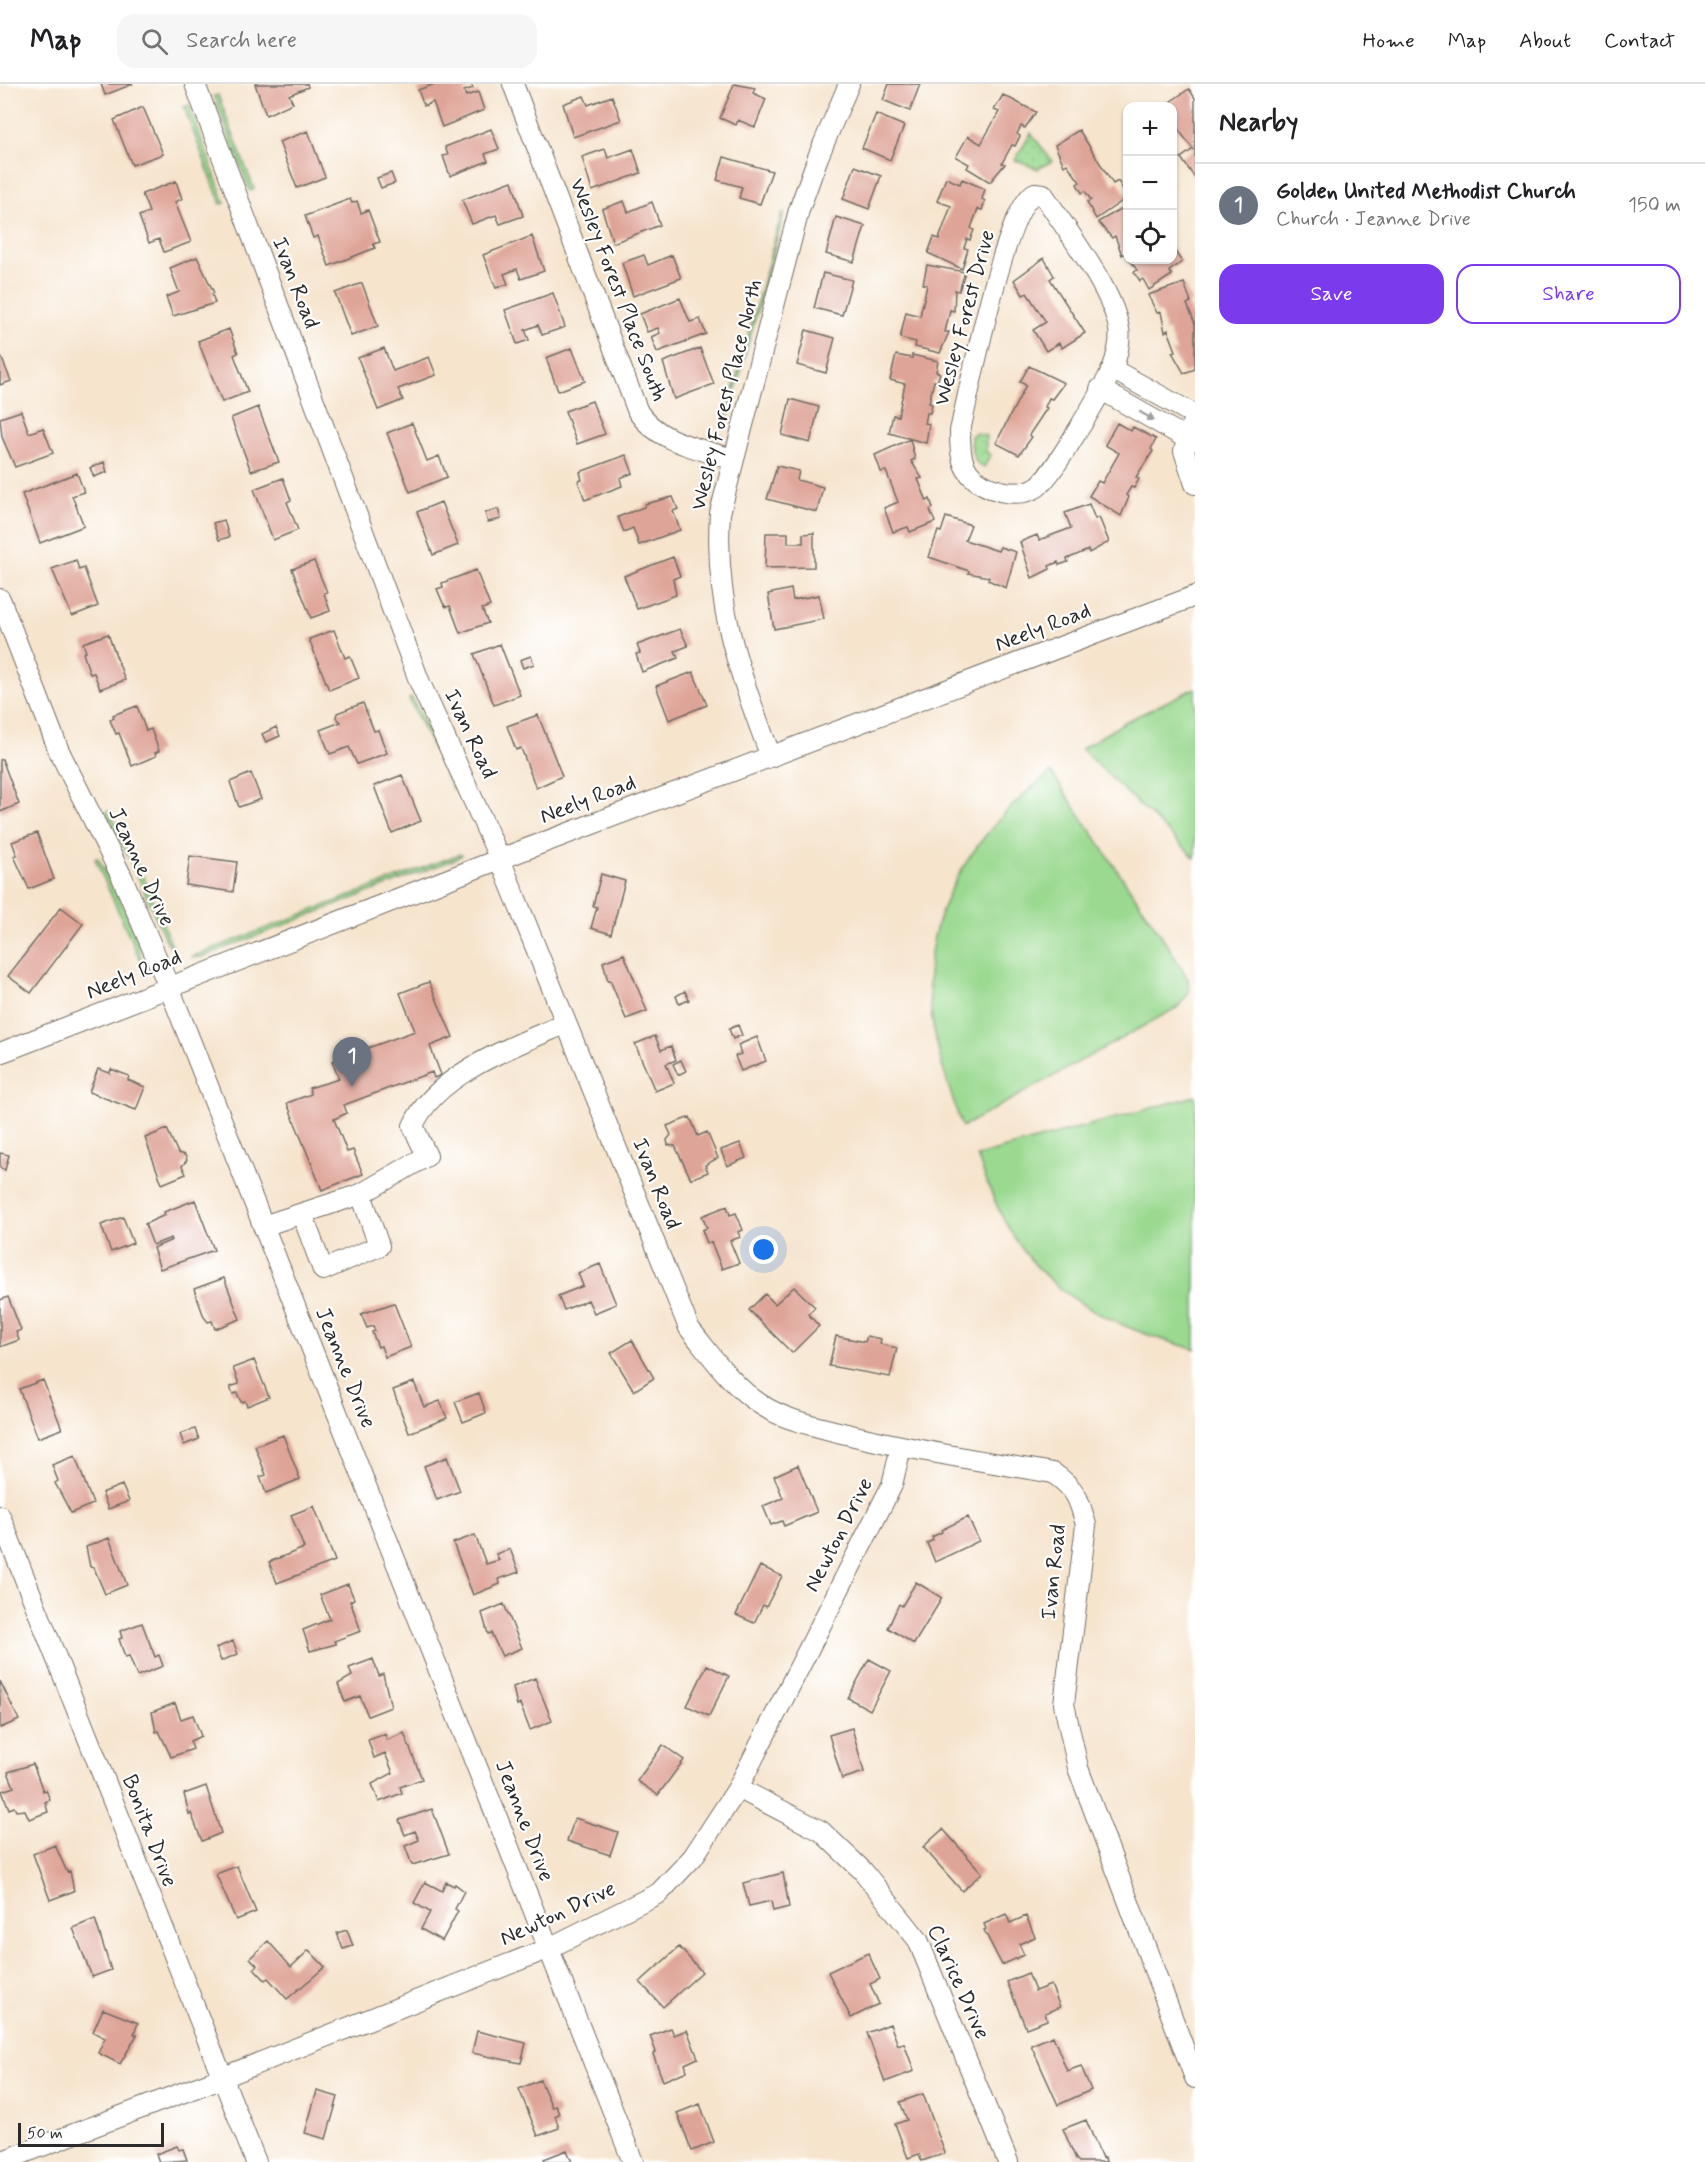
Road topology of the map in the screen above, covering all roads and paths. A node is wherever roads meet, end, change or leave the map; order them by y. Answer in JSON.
{"nodes":[{"id":1,"x":195,"y":84,"type":"edge"},
{"id":2,"x":513,"y":84,"type":"edge"},
{"id":3,"x":849,"y":84,"type":"edge"},
{"id":4,"x":1112,"y":369,"type":"junction"},
{"id":5,"x":1100,"y":389,"type":"junction"},
{"id":6,"x":1195,"y":417,"type":"edge"},
{"id":7,"x":1191,"y":439,"type":"edge"},
{"id":8,"x":732,"y":459,"type":"junction"},
{"id":9,"x":1195,"y":484,"type":"edge"},
{"id":10,"x":1195,"y":596,"type":"edge"},
{"id":11,"x":0,"y":599,"type":"edge"},
{"id":12,"x":771,"y":757,"type":"junction"},
{"id":13,"x":500,"y":859,"type":"junction"},
{"id":14,"x":169,"y":987,"type":"junction"},
{"id":15,"x":565,"y":1024,"type":"junction"},
{"id":16,"x":0,"y":1053,"type":"edge"},
{"id":17,"x":361,"y":1194,"type":"junction"},
{"id":18,"x":302,"y":1214,"type":"junction"},
{"id":19,"x":263,"y":1226,"type":"junction"},
{"id":20,"x":901,"y":1447,"type":"junction"},
{"id":21,"x":0,"y":1516,"type":"edge"},
{"id":22,"x":738,"y":1788,"type":"junction"},
{"id":23,"x":547,"y":1949,"type":"junction"},
{"id":24,"x":221,"y":2078,"type":"junction"},
{"id":25,"x":1195,"y":2078,"type":"edge"},
{"id":26,"x":0,"y":2162,"type":"edge"},
{"id":27,"x":256,"y":2162,"type":"edge"},
{"id":28,"x":633,"y":2162,"type":"edge"},
{"id":29,"x":1008,"y":2162,"type":"edge"}],
"edges":[{"from":1,"to":13,"type":"street","name":"Ivan Road"},
{"from":2,"to":8,"type":"street","name":"Wesley Forest Place South"},
{"from":3,"to":8,"type":"street","name":"Wesley Forest Place North"},
{"from":4,"to":5,"type":"street","name":"Wesley Forest Drive"},
{"from":4,"to":5,"type":"street","name":"Wesley Forest Drive"},
{"from":4,"to":6,"type":"street"},
{"from":5,"to":7,"type":"street","one_way":true},
{"from":6,"to":7,"type":"street"},
{"from":7,"to":9,"type":"street"},
{"from":8,"to":12,"type":"street","name":"Wesley Forest Place North"},
{"from":10,"to":12,"type":"street","name":"Neely Road"},
{"from":11,"to":14,"type":"street","name":"Jeanne Drive"},
{"from":12,"to":13,"type":"street","name":"Neely Road"},
{"from":13,"to":14,"type":"street","name":"Neely Road"},
{"from":13,"to":15,"type":"street","name":"Ivan Road"},
{"from":14,"to":16,"type":"street","name":"Neely Road"},
{"from":14,"to":19,"type":"street","name":"Jeanne Drive"},
{"from":15,"to":17,"type":"street"},
{"from":15,"to":20,"type":"street","name":"Ivan Road"},
{"from":17,"to":18,"type":"street"},
{"from":17,"to":18,"type":"street"},
{"from":18,"to":19,"type":"street"},
{"from":19,"to":23,"type":"street","name":"Jeanne Drive"},
{"from":20,"to":22,"type":"street","name":"Newton Drive"},
{"from":20,"to":25,"type":"street","name":"Ivan Road"},
{"from":21,"to":24,"type":"street","name":"Bonita Drive"},
{"from":22,"to":23,"type":"street","name":"Newton Drive"},
{"from":22,"to":29,"type":"street","name":"Clarice Drive"},
{"from":23,"to":24,"type":"street","name":"Newton Drive"},
{"from":23,"to":28,"type":"street","name":"Jeanne Drive"},
{"from":24,"to":26,"type":"street","name":"Newton Drive"},
{"from":24,"to":27,"type":"street","name":"Bonita Drive"}]}
